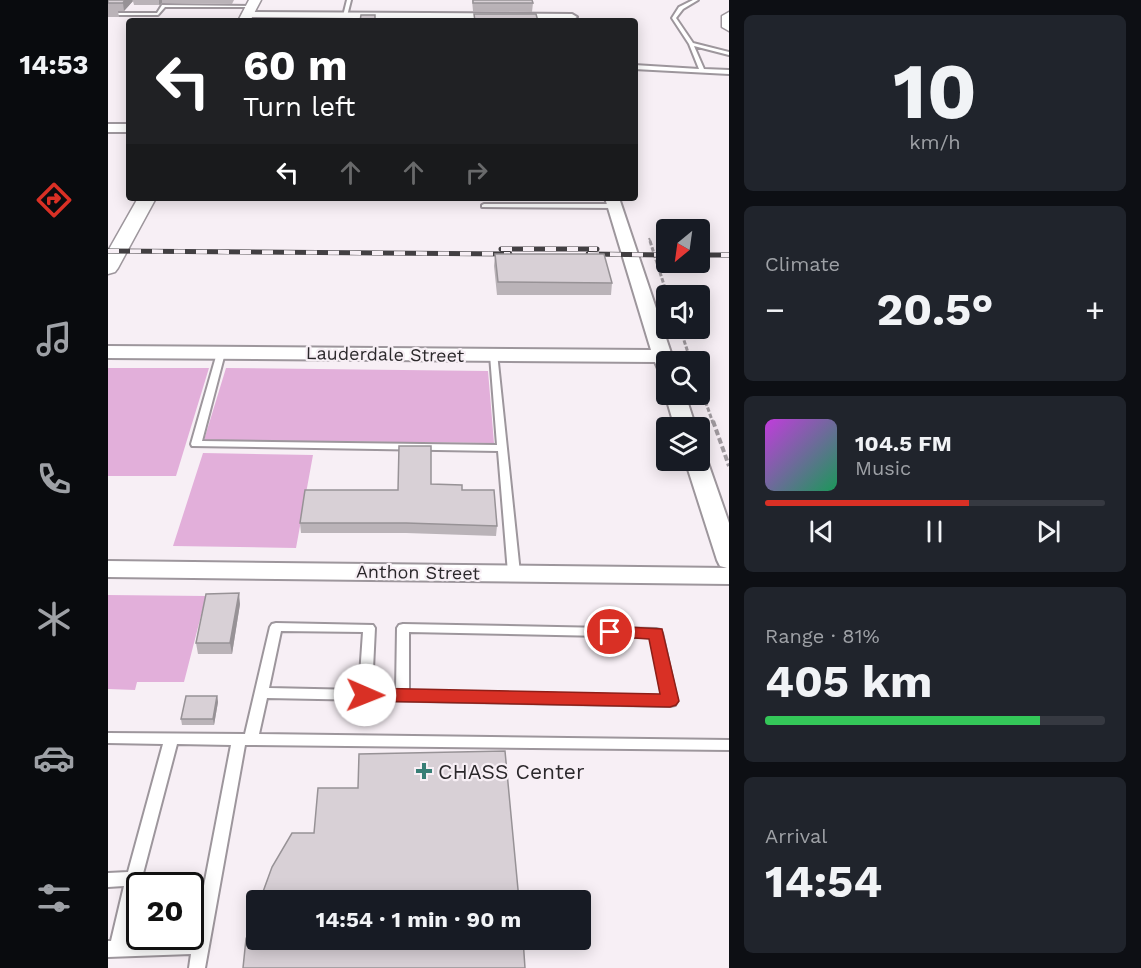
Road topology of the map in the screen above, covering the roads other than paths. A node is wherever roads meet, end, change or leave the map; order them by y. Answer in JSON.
{"nodes":[{"id":1,"x":349,"y":0,"type":"edge"},
{"id":2,"x":696,"y":0,"type":"edge"},
{"id":3,"x":250,"y":11,"type":"edge"},
{"id":4,"x":108,"y":14,"type":"edge"},
{"id":5,"x":553,"y":15,"type":"edge"},
{"id":6,"x":572,"y":15,"type":"edge"},
{"id":7,"x":345,"y":16,"type":"junction"},
{"id":8,"x":729,"y":16,"type":"edge"},
{"id":9,"x":729,"y":27,"type":"edge"},
{"id":10,"x":691,"y":44,"type":"junction"},
{"id":11,"x":729,"y":54,"type":"edge"},
{"id":12,"x":638,"y":67,"type":"edge"},
{"id":13,"x":702,"y":70,"type":"junction"},
{"id":14,"x":729,"y":72,"type":"edge"},
{"id":15,"x":108,"y":128,"type":"edge"},
{"id":16,"x":126,"y":128,"type":"edge"},
{"id":17,"x":145,"y":201,"type":"edge"},
{"id":18,"x":613,"y":202,"type":"edge"},
{"id":19,"x":484,"y":206,"type":"dead end"},
{"id":20,"x":108,"y":268,"type":"edge"},
{"id":21,"x":108,"y":351,"type":"edge"},
{"id":22,"x":660,"y":351,"type":"edge"},
{"id":23,"x":221,"y":352,"type":"junction"},
{"id":24,"x":494,"y":355,"type":"junction"},
{"id":25,"x":656,"y":362,"type":"edge"},
{"id":26,"x":502,"y":448,"type":"junction"},
{"id":27,"x":700,"y":471,"type":"edge"},
{"id":28,"x":729,"y":560,"type":"edge"},
{"id":29,"x":108,"y":569,"type":"edge"},
{"id":30,"x":514,"y":573,"type":"junction"},
{"id":31,"x":729,"y":576,"type":"edge"},
{"id":32,"x":261,"y":693,"type":"junction"},
{"id":33,"x":365,"y":695,"type":"junction"},
{"id":34,"x":402,"y":696,"type":"junction"},
{"id":35,"x":108,"y":738,"type":"edge"},
{"id":36,"x":171,"y":739,"type":"junction"},
{"id":37,"x":245,"y":739,"type":"junction"},
{"id":38,"x":729,"y":745,"type":"edge"},
{"id":39,"x":136,"y":872,"type":"edge"},
{"id":40,"x":126,"y":879,"type":"edge"},
{"id":41,"x":108,"y":880,"type":"edge"},
{"id":42,"x":126,"y":904,"type":"edge"},
{"id":43,"x":204,"y":932,"type":"edge"},
{"id":44,"x":112,"y":948,"type":"edge"},
{"id":45,"x":200,"y":950,"type":"edge"},
{"id":46,"x":197,"y":968,"type":"edge"}],
"edges":[{"from":1,"to":7,"type":"lane"},
{"from":2,"to":10,"type":"lane"},
{"from":3,"to":4,"type":"lane"},
{"from":3,"to":7,"type":"street"},
{"from":5,"to":6,"type":"street"},
{"from":5,"to":7,"type":"street"},
{"from":8,"to":9,"type":"highway"},
{"from":10,"to":11,"type":"lane"},
{"from":10,"to":13,"type":"lane"},
{"from":12,"to":13,"type":"lane"},
{"from":13,"to":14,"type":"lane"},
{"from":15,"to":16,"type":"street"},
{"from":17,"to":20,"type":"street"},
{"from":18,"to":19,"type":"lane"},
{"from":18,"to":22,"type":"street"},
{"from":21,"to":23,"type":"street","name":"Lauderdale Street"},
{"from":23,"to":24,"type":"street","name":"Lauderdale Street"},
{"from":23,"to":26,"type":"lane"},
{"from":24,"to":25,"type":"street","name":"Lauderdale Street"},
{"from":24,"to":26,"type":"lane"},
{"from":26,"to":30,"type":"lane"},
{"from":27,"to":28,"type":"street"},
{"from":29,"to":30,"type":"street","name":"Anthon Street"},
{"from":30,"to":31,"type":"street","name":"Anthon Street"},
{"from":32,"to":33,"type":"lane"},
{"from":32,"to":33,"type":"lane"},
{"from":32,"to":37,"type":"lane"},
{"from":33,"to":34,"type":"lane"},
{"from":34,"to":34,"type":"lane"},
{"from":35,"to":36,"type":"lane"},
{"from":36,"to":37,"type":"lane"},
{"from":36,"to":39,"type":"lane"},
{"from":37,"to":38,"type":"lane"},
{"from":37,"to":43,"type":"lane"},
{"from":40,"to":41,"type":"lane"},
{"from":42,"to":44,"type":"lane"},
{"from":45,"to":46,"type":"lane"}]}
